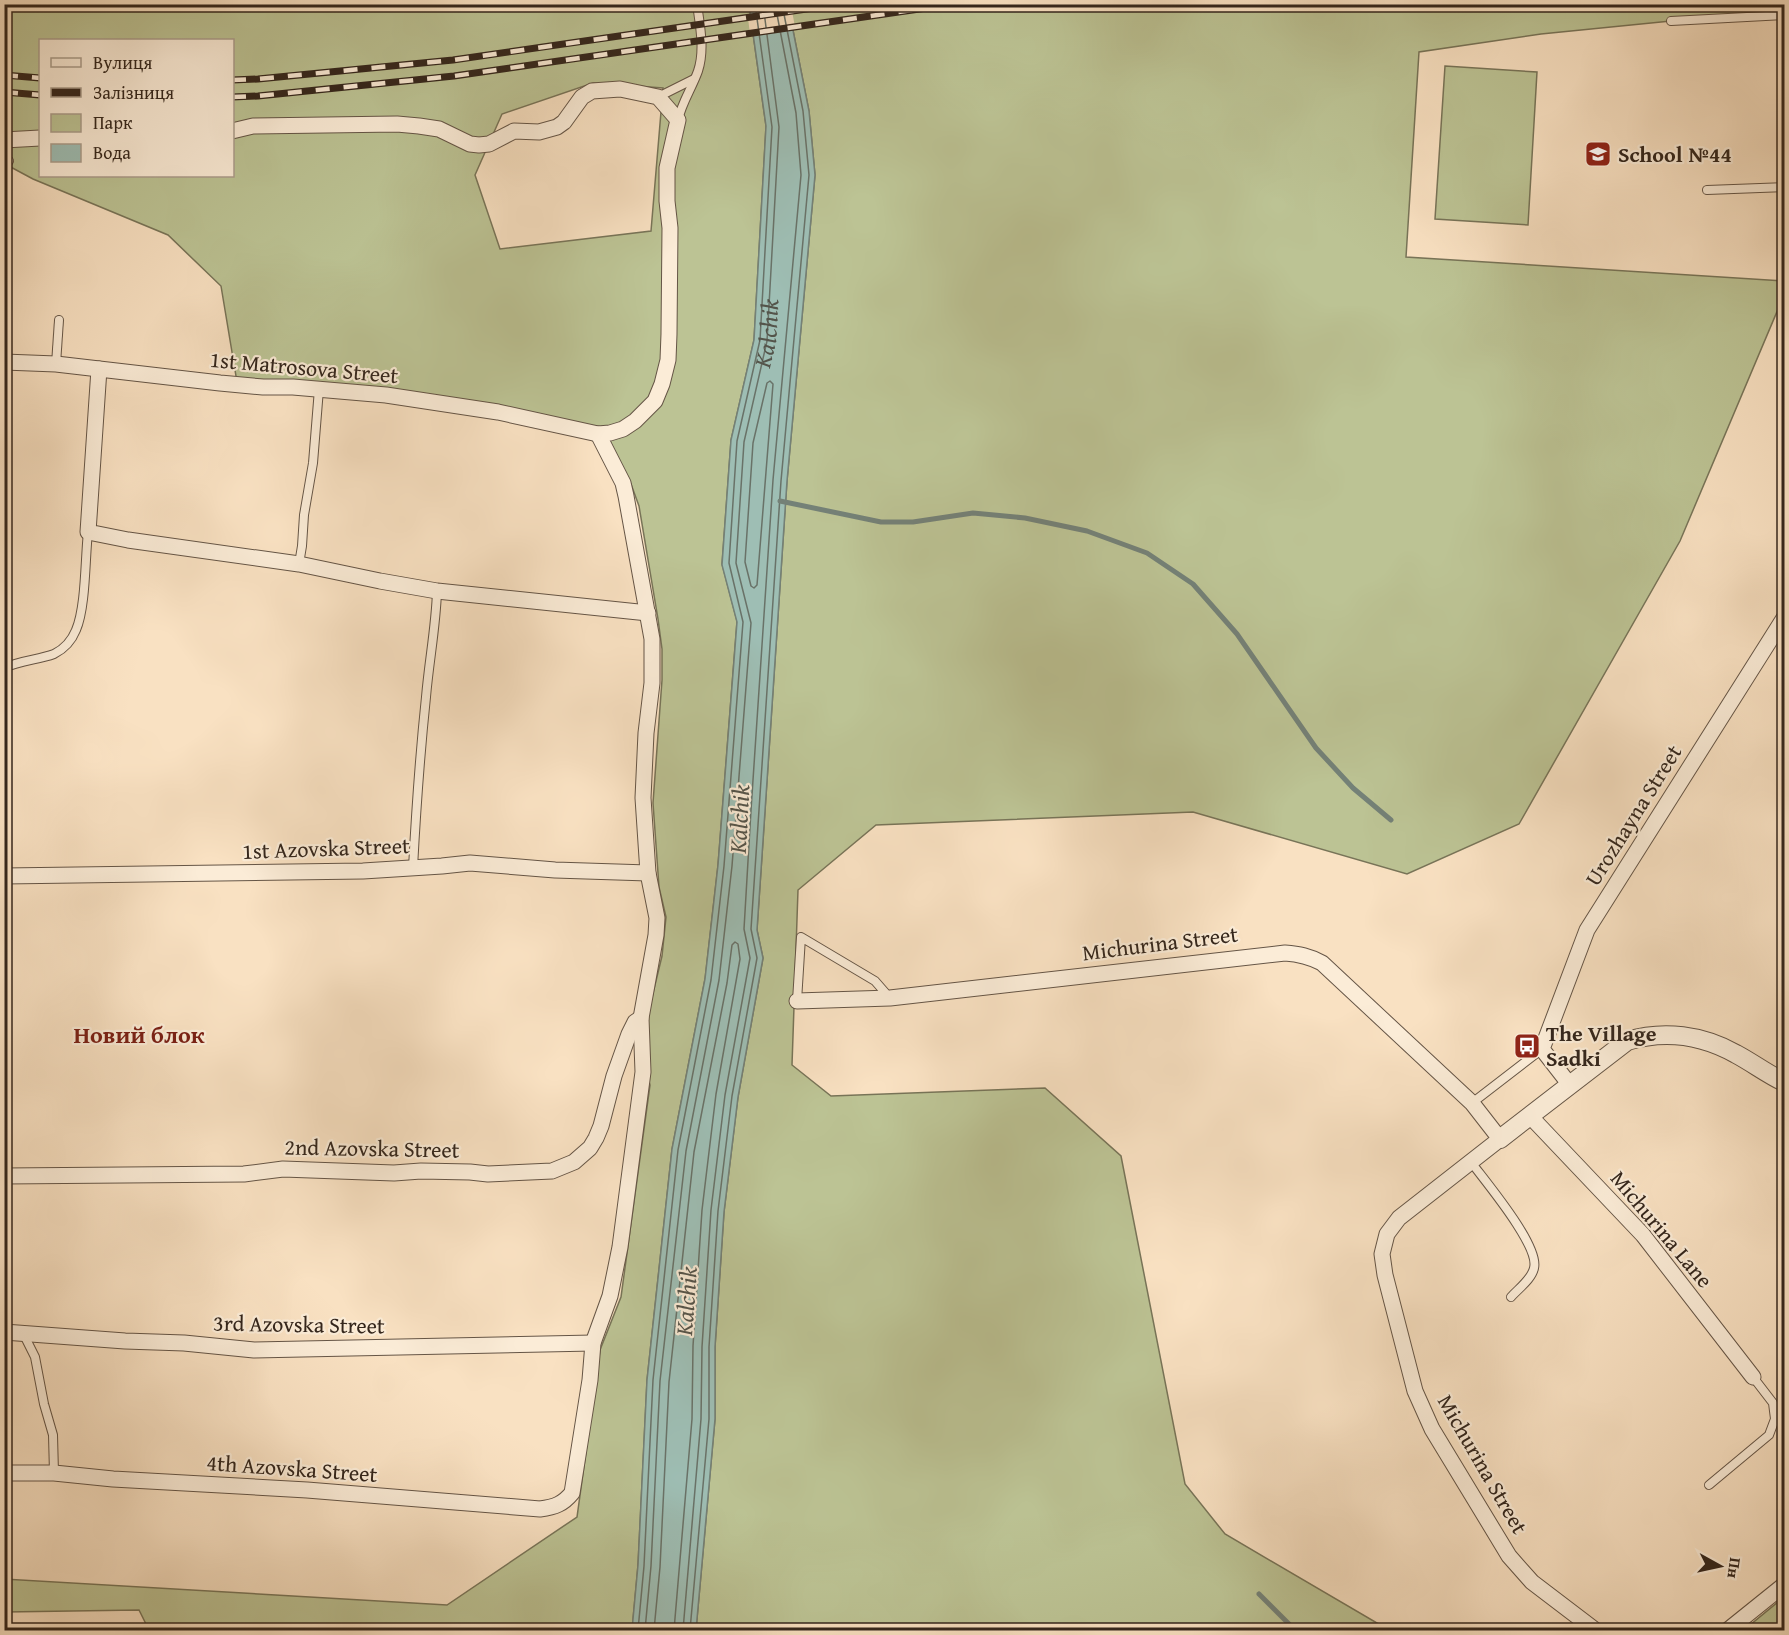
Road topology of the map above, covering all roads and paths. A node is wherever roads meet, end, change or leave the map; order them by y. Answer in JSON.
{"nodes":[{"id":1,"x":697,"y":4,"type":"edge"},
{"id":2,"x":1785,"y":15,"type":"edge"},
{"id":3,"x":1671,"y":21,"type":"dead end"},
{"id":4,"x":694,"y":79,"type":"junction"},
{"id":5,"x":658,"y":96,"type":"junction"},
{"id":6,"x":678,"y":120,"type":"junction"},
{"id":7,"x":234,"y":131,"type":"edge"},
{"id":8,"x":39,"y":138,"type":"edge"},
{"id":9,"x":4,"y":140,"type":"edge"},
{"id":10,"x":1785,"y":187,"type":"edge"},
{"id":11,"x":1707,"y":190,"type":"dead end"},
{"id":12,"x":59,"y":320,"type":"dead end"},
{"id":13,"x":4,"y":362,"type":"edge"},
{"id":14,"x":56,"y":364,"type":"junction"},
{"id":15,"x":99,"y":369,"type":"junction"},
{"id":16,"x":319,"y":389,"type":"junction"},
{"id":17,"x":598,"y":434,"type":"junction"},
{"id":18,"x":87,"y":532,"type":"junction"},
{"id":19,"x":299,"y":564,"type":"junction"},
{"id":20,"x":437,"y":591,"type":"junction"},
{"id":21,"x":648,"y":613,"type":"junction"},
{"id":22,"x":1785,"y":618,"type":"edge"},
{"id":23,"x":4,"y":668,"type":"edge"},
{"id":24,"x":413,"y":868,"type":"junction"},
{"id":25,"x":648,"y":873,"type":"junction"},
{"id":26,"x":4,"y":876,"type":"edge"},
{"id":27,"x":890,"y":998,"type":"junction"},
{"id":28,"x":797,"y":1001,"type":"joint"},
{"id":29,"x":641,"y":1018,"type":"junction"},
{"id":30,"x":1542,"y":1049,"type":"junction"},
{"id":31,"x":1785,"y":1082,"type":"edge"},
{"id":32,"x":1570,"y":1085,"type":"junction"},
{"id":33,"x":1472,"y":1103,"type":"junction"},
{"id":34,"x":1530,"y":1116,"type":"junction"},
{"id":35,"x":1500,"y":1139,"type":"junction"},
{"id":36,"x":1471,"y":1162,"type":"junction"},
{"id":37,"x":4,"y":1176,"type":"edge"},
{"id":38,"x":1511,"y":1297,"type":"dead end"},
{"id":39,"x":4,"y":1332,"type":"edge"},
{"id":40,"x":24,"y":1335,"type":"junction"},
{"id":41,"x":593,"y":1343,"type":"junction"},
{"id":42,"x":1753,"y":1377,"type":"joint"},
{"id":43,"x":4,"y":1473,"type":"edge"},
{"id":44,"x":54,"y":1473,"type":"junction"},
{"id":45,"x":1709,"y":1485,"type":"dead end"},
{"id":46,"x":1785,"y":1585,"type":"edge"},
{"id":47,"x":1595,"y":1630,"type":"edge"},
{"id":48,"x":1728,"y":1630,"type":"edge"}],
"edges":[{"from":1,"to":4,"type":"lane"},
{"from":2,"to":3,"type":"lane"},
{"from":4,"to":5,"type":"lane"},
{"from":4,"to":6,"type":"lane"},
{"from":5,"to":6,"type":"street"},
{"from":5,"to":7,"type":"street"},
{"from":6,"to":17,"type":"street"},
{"from":8,"to":9,"type":"street"},
{"from":10,"to":11,"type":"lane"},
{"from":12,"to":14,"type":"lane"},
{"from":13,"to":14,"type":"street","name":"1st Matrosova Street"},
{"from":14,"to":15,"type":"street","name":"1st Matrosova Street"},
{"from":15,"to":16,"type":"street","name":"1st Matrosova Street"},
{"from":15,"to":18,"type":"street"},
{"from":16,"to":17,"type":"street","name":"1st Matrosova Street"},
{"from":16,"to":19,"type":"lane"},
{"from":17,"to":21,"type":"street"},
{"from":18,"to":19,"type":"street"},
{"from":18,"to":23,"type":"lane"},
{"from":19,"to":20,"type":"street"},
{"from":20,"to":21,"type":"street"},
{"from":20,"to":24,"type":"lane"},
{"from":21,"to":25,"type":"street"},
{"from":22,"to":30,"type":"street","name":"Urozhayna Street"},
{"from":24,"to":25,"type":"street","name":"1st Azovska Street"},
{"from":24,"to":26,"type":"street","name":"1st Azovska Street"},
{"from":25,"to":29,"type":"street"},
{"from":27,"to":28,"type":"street","name":"Michurina Street"},
{"from":27,"to":28,"type":"lane"},
{"from":27,"to":33,"type":"street","name":"Michurina Street"},
{"from":29,"to":37,"type":"street","name":"2nd Azovska Street"},
{"from":29,"to":41,"type":"street"},
{"from":30,"to":32,"type":"street"},
{"from":30,"to":33,"type":"lane"},
{"from":31,"to":32,"type":"street","name":"Michurina Street"},
{"from":32,"to":34,"type":"street","name":"Michurina Street"},
{"from":33,"to":35,"type":"street","name":"Michurina Street"},
{"from":34,"to":35,"type":"street","name":"Michurina Street"},
{"from":34,"to":42,"type":"street","name":"Michurina Lane"},
{"from":35,"to":36,"type":"street","name":"Michurina Street"},
{"from":36,"to":38,"type":"lane"},
{"from":36,"to":47,"type":"street","name":"Michurina Street"},
{"from":39,"to":40,"type":"street","name":"3rd Azovska Street"},
{"from":40,"to":41,"type":"street","name":"3rd Azovska Street"},
{"from":40,"to":44,"type":"lane"},
{"from":41,"to":44,"type":"street","name":"4th Azovska Street"},
{"from":42,"to":45,"type":"lane"},
{"from":43,"to":44,"type":"street","name":"4th Azovska Street"},
{"from":46,"to":48,"type":"street"}]}
